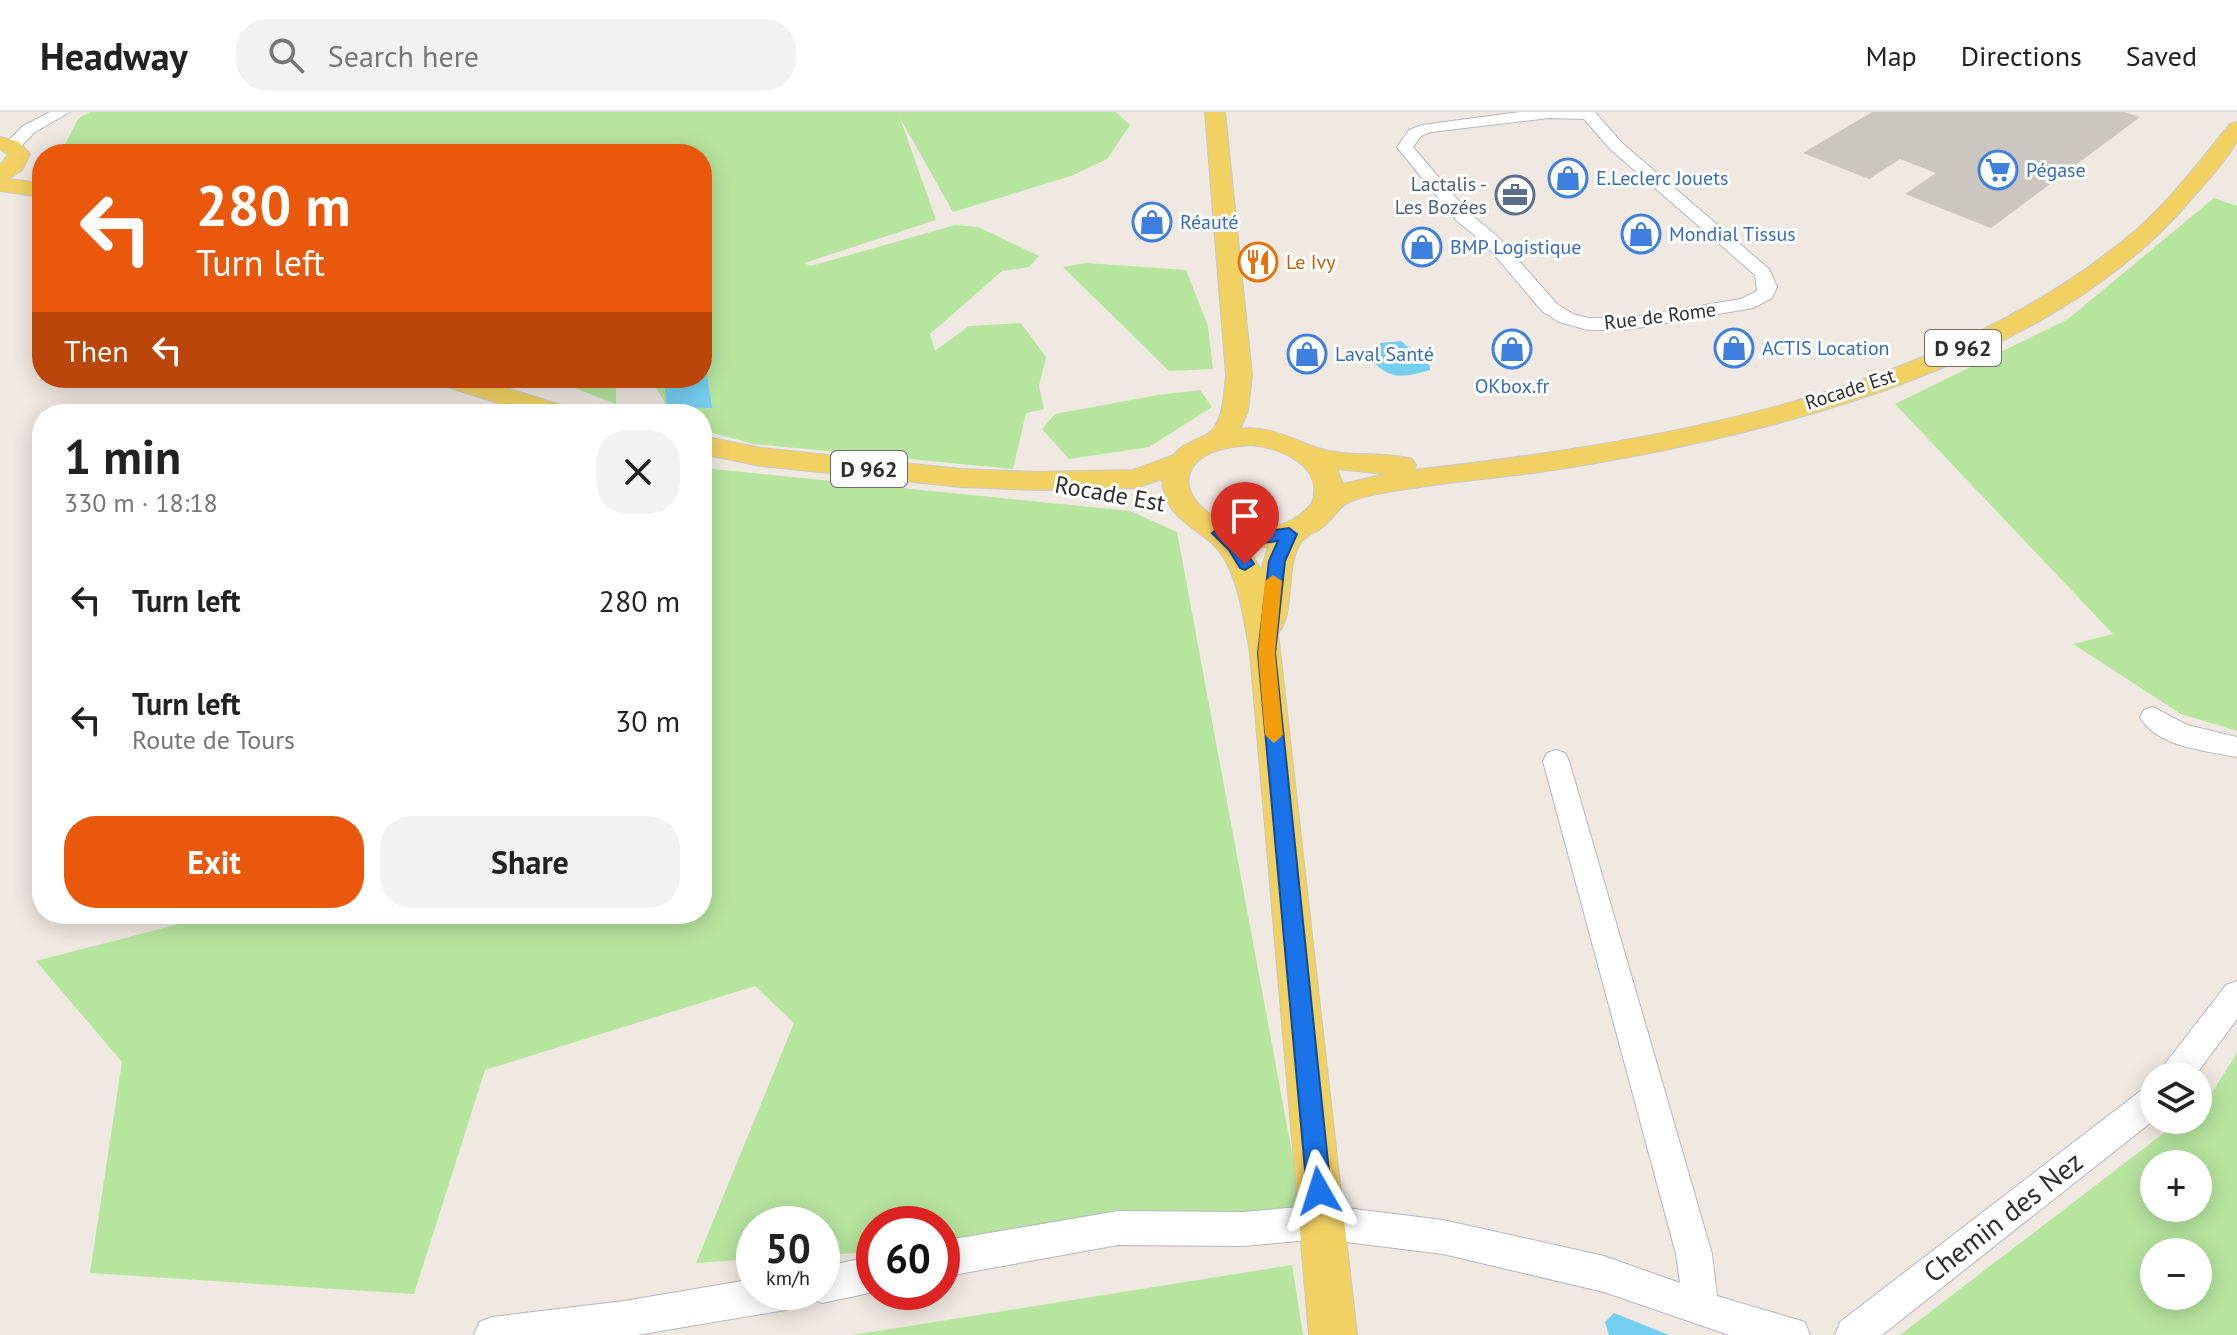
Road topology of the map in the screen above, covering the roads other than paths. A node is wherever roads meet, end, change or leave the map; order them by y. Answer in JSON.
{"nodes":[{"id":1,"x":51,"y":112,"type":"edge"},
{"id":2,"x":62,"y":112,"type":"edge"},
{"id":3,"x":1215,"y":112,"type":"edge"},
{"id":4,"x":1587,"y":113,"type":"edge"},
{"id":5,"x":1478,"y":116,"type":"edge"},
{"id":6,"x":2237,"y":128,"type":"edge"},
{"id":7,"x":5,"y":152,"type":"edge"},
{"id":8,"x":32,"y":177,"type":"edge"},
{"id":9,"x":0,"y":184,"type":"edge"},
{"id":10,"x":32,"y":189,"type":"edge"},
{"id":11,"x":1239,"y":375,"type":"junction"},
{"id":12,"x":479,"y":388,"type":"edge"},
{"id":13,"x":529,"y":404,"type":"edge"},
{"id":14,"x":1221,"y":439,"type":"junction"},
{"id":15,"x":1278,"y":440,"type":"junction"},
{"id":16,"x":712,"y":447,"type":"edge"},
{"id":17,"x":1621,"y":447,"type":"junction"},
{"id":18,"x":1311,"y":456,"type":"junction"},
{"id":19,"x":1182,"y":462,"type":"junction"},
{"id":20,"x":1038,"y":481,"type":"junction"},
{"id":21,"x":1330,"y":498,"type":"junction"},
{"id":22,"x":1182,"y":507,"type":"junction"},
{"id":23,"x":1220,"y":533,"type":"junction"},
{"id":24,"x":1289,"y":534,"type":"junction"},
{"id":25,"x":1266,"y":653,"type":"junction"},
{"id":26,"x":2153,"y":717,"type":"dead end"},
{"id":27,"x":2237,"y":747,"type":"edge"},
{"id":28,"x":1556,"y":761,"type":"dead end"},
{"id":29,"x":2237,"y":995,"type":"edge"},
{"id":30,"x":2186,"y":1062,"type":"edge"},
{"id":31,"x":2140,"y":1111,"type":"edge"},
{"id":32,"x":1322,"y":1222,"type":"junction"},
{"id":33,"x":960,"y":1256,"type":"edge"},
{"id":34,"x":736,"y":1300,"type":"edge"},
{"id":35,"x":1701,"y":1309,"type":"junction"},
{"id":36,"x":492,"y":1335,"type":"edge"},
{"id":37,"x":1333,"y":1335,"type":"edge"},
{"id":38,"x":1792,"y":1335,"type":"edge"},
{"id":39,"x":1853,"y":1335,"type":"edge"}],
"edges":[{"from":1,"to":7,"type":"street"},
{"from":2,"to":7,"type":"street"},
{"from":3,"to":11,"type":"main road"},
{"from":4,"to":5,"type":"street","name":"Rue de Rome"},
{"from":4,"to":5,"type":"street","name":"Rue de Rome"},
{"from":6,"to":17,"type":"main road","name":"Rocade Est","number":"D 962"},
{"from":7,"to":8,"type":"main road"},
{"from":9,"to":10,"type":"main road"},
{"from":11,"to":14,"type":"main road"},
{"from":11,"to":15,"type":"main road"},
{"from":12,"to":13,"type":"main road"},
{"from":14,"to":15,"type":"main road"},
{"from":14,"to":19,"type":"main road"},
{"from":15,"to":18,"type":"main road"},
{"from":16,"to":20,"type":"main road","name":"Rocade Est","number":"D 962"},
{"from":17,"to":18,"type":"main road","name":"Rocade Est","number":"D 962"},
{"from":17,"to":21,"type":"main road","name":"Rocade Est","number":"D 962"},
{"from":18,"to":21,"type":"main road"},
{"from":19,"to":20,"type":"main road","name":"Rocade Est","number":"D 962"},
{"from":19,"to":22,"type":"main road"},
{"from":20,"to":22,"type":"main road","name":"Rocade Est","number":"D 962"},
{"from":21,"to":24,"type":"main road"},
{"from":22,"to":23,"type":"main road"},
{"from":23,"to":24,"type":"main road"},
{"from":23,"to":25,"type":"main road"},
{"from":24,"to":25,"type":"main road"},
{"from":25,"to":32,"type":"main road"},
{"from":26,"to":27,"type":"street"},
{"from":28,"to":35,"type":"street"},
{"from":29,"to":30,"type":"street"},
{"from":31,"to":39,"type":"street","name":"Chemin des Nez"},
{"from":32,"to":33,"type":"street"},
{"from":32,"to":35,"type":"street"},
{"from":32,"to":37,"type":"main road"},
{"from":34,"to":36,"type":"street"},
{"from":35,"to":38,"type":"street"}]}
